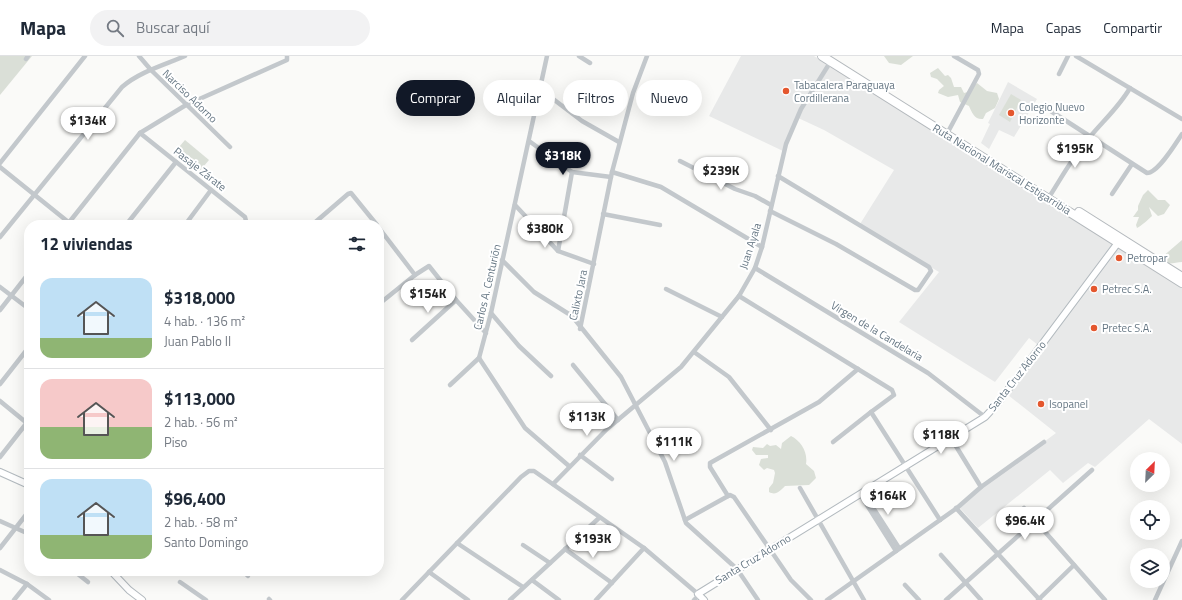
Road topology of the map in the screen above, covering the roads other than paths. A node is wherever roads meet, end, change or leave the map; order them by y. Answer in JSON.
{"nodes":[{"id":1,"x":85,"y":56,"type":"edge"},
{"id":2,"x":139,"y":56,"type":"edge"},
{"id":3,"x":185,"y":56,"type":"edge"},
{"id":4,"x":547,"y":56,"type":"edge"},
{"id":5,"x":580,"y":56,"type":"edge"},
{"id":6,"x":647,"y":56,"type":"edge"},
{"id":7,"x":822,"y":56,"type":"edge"},
{"id":8,"x":954,"y":56,"type":"edge"},
{"id":9,"x":1068,"y":56,"type":"edge"},
{"id":10,"x":1076,"y":56,"type":"edge"},
{"id":11,"x":287,"y":58,"type":"edge"},
{"id":12,"x":831,"y":59,"type":"edge"},
{"id":13,"x":590,"y":63,"type":"dead end"},
{"id":14,"x":151,"y":70,"type":"junction"},
{"id":15,"x":1059,"y":74,"type":"dead end"},
{"id":16,"x":542,"y":80,"type":"edge"},
{"id":17,"x":1130,"y":88,"type":"junction"},
{"id":18,"x":555,"y":100,"type":"edge"},
{"id":19,"x":186,"y":105,"type":"junction"},
{"id":20,"x":1043,"y":106,"type":"dead end"},
{"id":21,"x":534,"y":116,"type":"edge"},
{"id":22,"x":1182,"y":119,"type":"edge"},
{"id":23,"x":949,"y":130,"type":"junction"},
{"id":24,"x":140,"y":133,"type":"junction"},
{"id":25,"x":1182,"y":134,"type":"edge"},
{"id":26,"x":1090,"y":137,"type":"junction"},
{"id":27,"x":529,"y":141,"type":"junction"},
{"id":28,"x":619,"y":142,"type":"junction"},
{"id":29,"x":230,"y":147,"type":"dead end"},
{"id":30,"x":680,"y":161,"type":"dead end"},
{"id":31,"x":176,"y":162,"type":"junction"},
{"id":32,"x":0,"y":163,"type":"edge"},
{"id":33,"x":1132,"y":164,"type":"junction"},
{"id":34,"x":0,"y":167,"type":"edge"},
{"id":35,"x":572,"y":172,"type":"junction"},
{"id":36,"x":611,"y":174,"type":"junction"},
{"id":37,"x":778,"y":176,"type":"junction"},
{"id":38,"x":211,"y":190,"type":"junction"},
{"id":39,"x":34,"y":194,"type":"junction"},
{"id":40,"x":1051,"y":194,"type":"junction"},
{"id":41,"x":1112,"y":194,"type":"dead end"},
{"id":42,"x":515,"y":205,"type":"junction"},
{"id":43,"x":771,"y":208,"type":"junction"},
{"id":44,"x":603,"y":214,"type":"junction"},
{"id":45,"x":65,"y":220,"type":"edge"},
{"id":46,"x":73,"y":220,"type":"edge"},
{"id":47,"x":130,"y":220,"type":"edge"},
{"id":48,"x":188,"y":220,"type":"edge"},
{"id":49,"x":245,"y":220,"type":"edge"},
{"id":50,"x":318,"y":220,"type":"edge"},
{"id":51,"x":373,"y":220,"type":"edge"},
{"id":52,"x":660,"y":225,"type":"dead end"},
{"id":53,"x":384,"y":235,"type":"edge"},
{"id":54,"x":0,"y":237,"type":"edge"},
{"id":55,"x":1119,"y":241,"type":"junction"},
{"id":56,"x":762,"y":247,"type":"junction"},
{"id":57,"x":558,"y":251,"type":"junction"},
{"id":58,"x":502,"y":260,"type":"junction"},
{"id":59,"x":594,"y":264,"type":"junction"},
{"id":60,"x":755,"y":268,"type":"junction"},
{"id":61,"x":415,"y":275,"type":"junction"},
{"id":62,"x":1182,"y":277,"type":"edge"},
{"id":63,"x":24,"y":279,"type":"edge"},
{"id":64,"x":1182,"y":283,"type":"edge"},
{"id":65,"x":0,"y":287,"type":"edge"},
{"id":66,"x":666,"y":289,"type":"dead end"},
{"id":67,"x":11,"y":296,"type":"junction"},
{"id":68,"x":739,"y":296,"type":"junction"},
{"id":69,"x":384,"y":300,"type":"edge"},
{"id":70,"x":456,"y":300,"type":"junction"},
{"id":71,"x":24,"y":305,"type":"edge"},
{"id":72,"x":0,"y":310,"type":"edge"},
{"id":73,"x":491,"y":314,"type":"junction"},
{"id":74,"x":722,"y":317,"type":"junction"},
{"id":75,"x":580,"y":329,"type":"junction"},
{"id":76,"x":486,"y":333,"type":"junction"},
{"id":77,"x":412,"y":340,"type":"dead end"},
{"id":78,"x":694,"y":352,"type":"junction"},
{"id":79,"x":24,"y":353,"type":"edge"},
{"id":80,"x":479,"y":358,"type":"junction"},
{"id":81,"x":573,"y":365,"type":"dead end"},
{"id":82,"x":858,"y":369,"type":"junction"},
{"id":83,"x":551,"y":376,"type":"dead end"},
{"id":84,"x":0,"y":384,"type":"edge"},
{"id":85,"x":450,"y":385,"type":"dead end"},
{"id":86,"x":0,"y":401,"type":"edge"},
{"id":87,"x":636,"y":404,"type":"junction"},
{"id":88,"x":871,"y":412,"type":"junction"},
{"id":89,"x":985,"y":417,"type":"junction"},
{"id":90,"x":24,"y":419,"type":"edge"},
{"id":91,"x":618,"y":420,"type":"junction"},
{"id":92,"x":24,"y":427,"type":"edge"},
{"id":93,"x":771,"y":430,"type":"junction"},
{"id":94,"x":951,"y":438,"type":"junction"},
{"id":95,"x":833,"y":442,"type":"dead end"},
{"id":96,"x":1044,"y":442,"type":"dead end"},
{"id":97,"x":580,"y":455,"type":"junction"},
{"id":98,"x":0,"y":457,"type":"edge"},
{"id":99,"x":569,"y":466,"type":"junction"},
{"id":100,"x":905,"y":466,"type":"junction"},
{"id":101,"x":1092,"y":470,"type":"dead end"},
{"id":102,"x":0,"y":472,"type":"edge"},
{"id":103,"x":612,"y":479,"type":"dead end"},
{"id":104,"x":24,"y":483,"type":"edge"},
{"id":105,"x":553,"y":484,"type":"junction"},
{"id":106,"x":981,"y":487,"type":"junction"},
{"id":107,"x":800,"y":488,"type":"dead end"},
{"id":108,"x":861,"y":493,"type":"junction"},
{"id":109,"x":728,"y":496,"type":"junction"},
{"id":110,"x":956,"y":508,"type":"junction"},
{"id":111,"x":1024,"y":508,"type":"dead end"},
{"id":112,"x":24,"y":517,"type":"edge"},
{"id":113,"x":599,"y":518,"type":"junction"},
{"id":114,"x":685,"y":520,"type":"junction"},
{"id":115,"x":818,"y":520,"type":"junction"},
{"id":116,"x":940,"y":520,"type":"junction"},
{"id":117,"x":0,"y":521,"type":"edge"},
{"id":118,"x":1036,"y":522,"type":"junction"},
{"id":119,"x":15,"y":528,"type":"junction"},
{"id":120,"x":24,"y":532,"type":"edge"},
{"id":121,"x":1182,"y":541,"type":"edge"},
{"id":122,"x":457,"y":543,"type":"junction"},
{"id":123,"x":523,"y":545,"type":"dead end"},
{"id":124,"x":0,"y":548,"type":"edge"},
{"id":125,"x":644,"y":548,"type":"junction"},
{"id":126,"x":564,"y":549,"type":"junction"},
{"id":127,"x":771,"y":550,"type":"junction"},
{"id":128,"x":897,"y":550,"type":"junction"},
{"id":129,"x":999,"y":553,"type":"junction"},
{"id":130,"x":942,"y":555,"type":"dead end"},
{"id":131,"x":550,"y":563,"type":"junction"},
{"id":132,"x":1074,"y":565,"type":"junction"},
{"id":133,"x":737,"y":569,"type":"junction"},
{"id":134,"x":0,"y":570,"type":"edge"},
{"id":135,"x":429,"y":572,"type":"junction"},
{"id":136,"x":80,"y":576,"type":"edge"},
{"id":137,"x":116,"y":576,"type":"edge"},
{"id":138,"x":532,"y":580,"type":"junction"},
{"id":139,"x":852,"y":581,"type":"junction"},
{"id":140,"x":88,"y":582,"type":"dead end"},
{"id":141,"x":180,"y":582,"type":"dead end"},
{"id":142,"x":612,"y":582,"type":"junction"},
{"id":143,"x":966,"y":583,"type":"junction"},
{"id":144,"x":27,"y":584,"type":"junction"},
{"id":145,"x":905,"y":585,"type":"dead end"},
{"id":146,"x":524,"y":587,"type":"junction"},
{"id":147,"x":700,"y":596,"type":"edge"},
{"id":148,"x":14,"y":600,"type":"edge"},
{"id":149,"x":49,"y":600,"type":"edge"},
{"id":150,"x":142,"y":600,"type":"edge"},
{"id":151,"x":206,"y":600,"type":"edge"},
{"id":152,"x":402,"y":600,"type":"edge"},
{"id":153,"x":468,"y":600,"type":"edge"},
{"id":154,"x":510,"y":600,"type":"edge"},
{"id":155,"x":559,"y":600,"type":"edge"},
{"id":156,"x":596,"y":600,"type":"edge"},
{"id":157,"x":694,"y":600,"type":"edge"},
{"id":158,"x":758,"y":600,"type":"edge"},
{"id":159,"x":811,"y":600,"type":"edge"},
{"id":160,"x":827,"y":600,"type":"edge"},
{"id":161,"x":864,"y":600,"type":"edge"},
{"id":162,"x":919,"y":600,"type":"edge"},
{"id":163,"x":946,"y":600,"type":"edge"},
{"id":164,"x":981,"y":600,"type":"edge"},
{"id":165,"x":1039,"y":600,"type":"edge"},
{"id":166,"x":1105,"y":600,"type":"edge"},
{"id":167,"x":1155,"y":600,"type":"edge"}],
"edges":[{"from":1,"to":32,"type":"street"},
{"from":2,"to":14,"type":"street","name":"Narciso Adorno"},
{"from":3,"to":14,"type":"street"},
{"from":4,"to":16,"type":"street","name":"Carlos A. Centurión"},
{"from":5,"to":13,"type":"street"},
{"from":6,"to":28,"type":"street","name":"Calixto Jara"},
{"from":7,"to":12,"type":"highway","name":"Ruta Nacional Mariscal Estigarribia"},
{"from":8,"to":23,"type":"street"},
{"from":9,"to":15,"type":"street"},
{"from":10,"to":17,"type":"street"},
{"from":11,"to":19,"type":"street"},
{"from":12,"to":23,"type":"highway","name":"Ruta Nacional Mariscal Estigarribia"},
{"from":12,"to":37,"type":"street","name":"Juan Ayala"},
{"from":12,"to":55,"type":"highway","name":"Ruta Nacional Mariscal Estigarribia"},
{"from":14,"to":19,"type":"street","name":"Narciso Adorno"},
{"from":14,"to":39,"type":"street"},
{"from":17,"to":22,"type":"street"},
{"from":17,"to":26,"type":"street"},
{"from":18,"to":28,"type":"street"},
{"from":19,"to":24,"type":"street"},
{"from":19,"to":29,"type":"street","name":"Narciso Adorno"},
{"from":20,"to":26,"type":"street"},
{"from":21,"to":27,"type":"street","name":"Carlos A. Centurión"},
{"from":23,"to":40,"type":"highway","name":"Ruta Nacional Mariscal Estigarribia"},
{"from":24,"to":31,"type":"street","name":"Pasaje Zárate"},
{"from":24,"to":46,"type":"street"},
{"from":25,"to":33,"type":"street"},
{"from":26,"to":33,"type":"street"},
{"from":26,"to":40,"type":"street"},
{"from":27,"to":35,"type":"street"},
{"from":27,"to":42,"type":"street","name":"Carlos A. Centurión"},
{"from":28,"to":36,"type":"street","name":"Calixto Jara"},
{"from":30,"to":43,"type":"street"},
{"from":31,"to":38,"type":"street","name":"Pasaje Zárate"},
{"from":31,"to":47,"type":"street"},
{"from":33,"to":41,"type":"street"},
{"from":34,"to":39,"type":"street"},
{"from":35,"to":36,"type":"street"},
{"from":35,"to":57,"type":"street"},
{"from":36,"to":44,"type":"street","name":"Calixto Jara"},
{"from":36,"to":56,"type":"street"},
{"from":37,"to":43,"type":"street","name":"Juan Ayala"},
{"from":37,"to":43,"type":"street"},
{"from":38,"to":48,"type":"street"},
{"from":38,"to":49,"type":"street","name":"Pasaje Zárate"},
{"from":39,"to":45,"type":"street"},
{"from":39,"to":54,"type":"street"},
{"from":40,"to":55,"type":"highway","name":"Ruta Nacional Mariscal Estigarribia"},
{"from":42,"to":57,"type":"street"},
{"from":42,"to":58,"type":"street","name":"Carlos A. Centurión"},
{"from":43,"to":56,"type":"street","name":"Juan Ayala"},
{"from":44,"to":52,"type":"street"},
{"from":44,"to":59,"type":"street","name":"Calixto Jara"},
{"from":50,"to":51,"type":"street"},
{"from":53,"to":61,"type":"street"},
{"from":55,"to":62,"type":"highway","name":"Ruta Nacional Mariscal Estigarribia"},
{"from":55,"to":64,"type":"highway","name":"Ruta Nacional Mariscal Estigarribia"},
{"from":55,"to":89,"type":"street","name":"Santa Cruz Adorno"},
{"from":56,"to":60,"type":"street","name":"Juan Ayala"},
{"from":57,"to":59,"type":"street"},
{"from":58,"to":73,"type":"street","name":"Carlos A. Centurión"},
{"from":58,"to":75,"type":"street"},
{"from":59,"to":75,"type":"street","name":"Calixto Jara"},
{"from":60,"to":68,"type":"street","name":"Juan Ayala"},
{"from":60,"to":89,"type":"street","name":"Virgen de la Candelaria"},
{"from":61,"to":69,"type":"street"},
{"from":61,"to":70,"type":"street"},
{"from":63,"to":67,"type":"street"},
{"from":65,"to":67,"type":"street"},
{"from":66,"to":74,"type":"street"},
{"from":67,"to":71,"type":"street"},
{"from":67,"to":72,"type":"street"},
{"from":68,"to":74,"type":"street","name":"Juan Ayala"},
{"from":68,"to":82,"type":"street"},
{"from":70,"to":76,"type":"street"},
{"from":70,"to":77,"type":"street"},
{"from":73,"to":76,"type":"street","name":"Carlos A. Centurión"},
{"from":73,"to":83,"type":"street"},
{"from":74,"to":78,"type":"street","name":"Juan Ayala"},
{"from":75,"to":87,"type":"street"},
{"from":76,"to":80,"type":"street","name":"Carlos A. Centurión"},
{"from":78,"to":87,"type":"street","name":"Juan Ayala"},
{"from":78,"to":93,"type":"street"},
{"from":79,"to":84,"type":"street"},
{"from":80,"to":85,"type":"street"},
{"from":80,"to":99,"type":"street"},
{"from":81,"to":91,"type":"street"},
{"from":82,"to":88,"type":"street"},
{"from":82,"to":93,"type":"street"},
{"from":86,"to":90,"type":"street"},
{"from":87,"to":91,"type":"street","name":"Juan Ayala"},
{"from":87,"to":114,"type":"street"},
{"from":88,"to":95,"type":"street"},
{"from":88,"to":100,"type":"street"},
{"from":89,"to":94,"type":"street","name":"Santa Cruz Adorno"},
{"from":91,"to":97,"type":"street","name":"Juan Ayala"},
{"from":92,"to":98,"type":"street"},
{"from":93,"to":109,"type":"street"},
{"from":94,"to":100,"type":"street","name":"Santa Cruz Adorno"},
{"from":94,"to":106,"type":"street"},
{"from":96,"to":106,"type":"street"},
{"from":97,"to":99,"type":"street","name":"Juan Ayala"},
{"from":97,"to":103,"type":"street"},
{"from":99,"to":105,"type":"street","name":"Juan Ayala"},
{"from":100,"to":108,"type":"street","name":"Santa Cruz Adorno"},
{"from":100,"to":116,"type":"street"},
{"from":101,"to":118,"type":"street"},
{"from":102,"to":104,"type":"street"},
{"from":105,"to":113,"type":"street"},
{"from":105,"to":122,"type":"street"},
{"from":106,"to":110,"type":"street"},
{"from":107,"to":115,"type":"street"},
{"from":108,"to":115,"type":"street","name":"Santa Cruz Adorno"},
{"from":108,"to":128,"type":"street"},
{"from":109,"to":114,"type":"street"},
{"from":109,"to":127,"type":"street"},
{"from":110,"to":116,"type":"street"},
{"from":110,"to":129,"type":"street"},
{"from":111,"to":118,"type":"street"},
{"from":112,"to":119,"type":"street"},
{"from":113,"to":125,"type":"street"},
{"from":113,"to":126,"type":"street"},
{"from":114,"to":133,"type":"street"},
{"from":115,"to":127,"type":"street","name":"Santa Cruz Adorno"},
{"from":115,"to":139,"type":"street"},
{"from":116,"to":128,"type":"street"},
{"from":117,"to":119,"type":"street"},
{"from":118,"to":129,"type":"street"},
{"from":118,"to":132,"type":"street"},
{"from":119,"to":120,"type":"street"},
{"from":119,"to":124,"type":"street"},
{"from":121,"to":167,"type":"street"},
{"from":122,"to":135,"type":"street"},
{"from":122,"to":146,"type":"street"},
{"from":123,"to":131,"type":"street"},
{"from":125,"to":142,"type":"street"},
{"from":125,"to":147,"type":"street"},
{"from":126,"to":131,"type":"street"},
{"from":126,"to":142,"type":"street"},
{"from":127,"to":133,"type":"street","name":"Santa Cruz Adorno"},
{"from":127,"to":159,"type":"street"},
{"from":128,"to":139,"type":"street"},
{"from":129,"to":143,"type":"street"},
{"from":129,"to":165,"type":"street"},
{"from":130,"to":143,"type":"street"},
{"from":131,"to":138,"type":"street"},
{"from":132,"to":165,"type":"street"},
{"from":132,"to":166,"type":"street"},
{"from":133,"to":147,"type":"street","name":"Santa Cruz Adorno"},
{"from":133,"to":158,"type":"street"},
{"from":134,"to":144,"type":"street"},
{"from":135,"to":152,"type":"street"},
{"from":135,"to":153,"type":"street"},
{"from":136,"to":140,"type":"street"},
{"from":137,"to":150,"type":"street"},
{"from":138,"to":146,"type":"street"},
{"from":138,"to":155,"type":"street"},
{"from":139,"to":160,"type":"street"},
{"from":139,"to":161,"type":"street"},
{"from":141,"to":151,"type":"street"},
{"from":142,"to":156,"type":"street"},
{"from":143,"to":163,"type":"street"},
{"from":143,"to":164,"type":"street"},
{"from":144,"to":148,"type":"street"},
{"from":144,"to":149,"type":"street"},
{"from":145,"to":162,"type":"street"},
{"from":146,"to":154,"type":"street"},
{"from":147,"to":157,"type":"street"}]}
